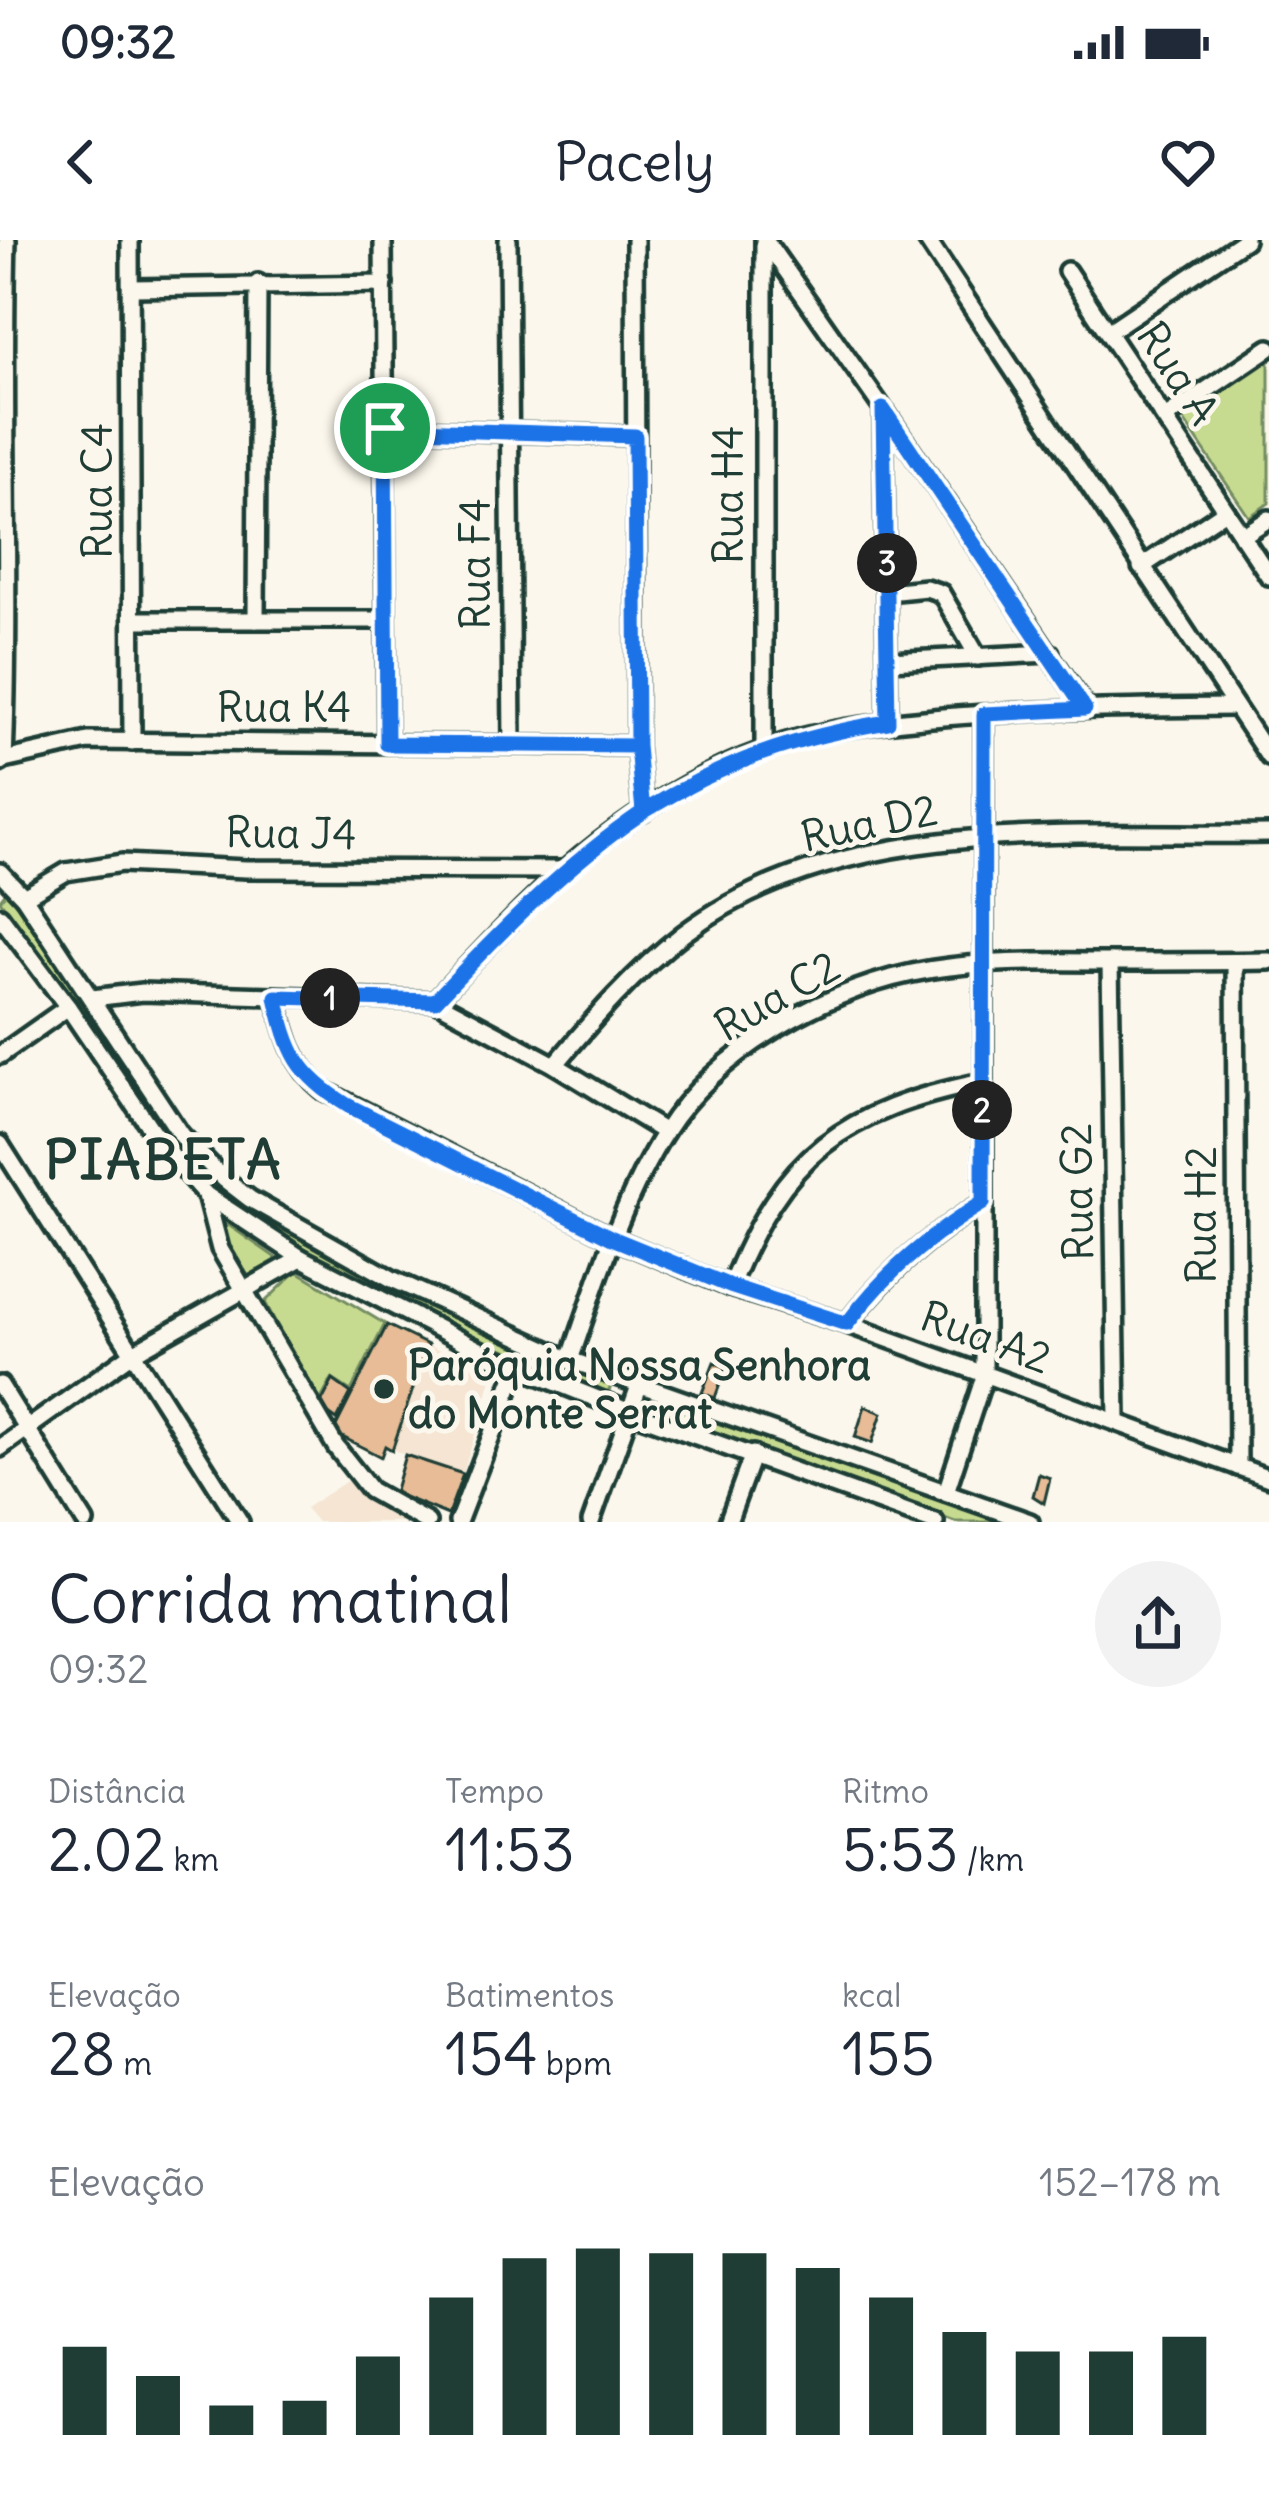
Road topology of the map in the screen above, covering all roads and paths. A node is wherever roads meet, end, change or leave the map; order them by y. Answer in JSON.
{"nodes":[{"id":1,"x":7,"y":240,"type":"edge"},
{"id":2,"x":130,"y":240,"type":"edge"},
{"id":3,"x":383,"y":240,"type":"edge"},
{"id":4,"x":508,"y":240,"type":"edge"},
{"id":5,"x":635,"y":240,"type":"edge"},
{"id":6,"x":765,"y":240,"type":"edge"},
{"id":7,"x":927,"y":240,"type":"edge"},
{"id":8,"x":1245,"y":240,"type":"edge"},
{"id":9,"x":1067,"y":271,"type":"dead end"},
{"id":10,"x":258,"y":283,"type":"junction"},
{"id":11,"x":385,"y":284,"type":"junction"},
{"id":12,"x":133,"y":289,"type":"junction"},
{"id":13,"x":1108,"y":332,"type":"junction"},
{"id":14,"x":1269,"y":348,"type":"edge"},
{"id":15,"x":2,"y":367,"type":"edge"},
{"id":16,"x":883,"y":409,"type":"junction"},
{"id":17,"x":1165,"y":418,"type":"junction"},
{"id":18,"x":385,"y":428,"type":"junction"},
{"id":19,"x":511,"y":435,"type":"junction"},
{"id":20,"x":635,"y":436,"type":"junction"},
{"id":21,"x":3,"y":490,"type":"edge"},
{"id":22,"x":1226,"y":511,"type":"junction"},
{"id":23,"x":1269,"y":519,"type":"edge"},
{"id":24,"x":1242,"y":536,"type":"junction"},
{"id":25,"x":1141,"y":567,"type":"junction"},
{"id":26,"x":1269,"y":576,"type":"edge"},
{"id":27,"x":887,"y":592,"type":"junction"},
{"id":28,"x":134,"y":620,"type":"junction"},
{"id":29,"x":256,"y":620,"type":"junction"},
{"id":30,"x":384,"y":620,"type":"junction"},
{"id":31,"x":1050,"y":653,"type":"junction"},
{"id":32,"x":978,"y":656,"type":"junction"},
{"id":33,"x":888,"y":661,"type":"junction"},
{"id":34,"x":3,"y":685,"type":"edge"},
{"id":35,"x":1234,"y":707,"type":"junction"},
{"id":36,"x":1085,"y":709,"type":"junction"},
{"id":37,"x":984,"y":714,"type":"junction"},
{"id":38,"x":888,"y":722,"type":"junction"},
{"id":39,"x":132,"y":742,"type":"junction"},
{"id":40,"x":387,"y":744,"type":"junction"},
{"id":41,"x":512,"y":745,"type":"junction"},
{"id":42,"x":637,"y":746,"type":"junction"},
{"id":43,"x":764,"y":749,"type":"junction"},
{"id":44,"x":1269,"y":757,"type":"edge"},
{"id":45,"x":2,"y":762,"type":"edge"},
{"id":46,"x":643,"y":812,"type":"junction"},
{"id":47,"x":1269,"y":834,"type":"edge"},
{"id":48,"x":986,"y":838,"type":"junction"},
{"id":49,"x":565,"y":870,"type":"junction"},
{"id":50,"x":4,"y":883,"type":"edge"},
{"id":51,"x":24,"y":897,"type":"junction"},
{"id":52,"x":0,"y":916,"type":"edge"},
{"id":53,"x":984,"y":961,"type":"junction"},
{"id":54,"x":1110,"y":962,"type":"junction"},
{"id":55,"x":1235,"y":962,"type":"junction"},
{"id":56,"x":1269,"y":962,"type":"edge"},
{"id":57,"x":276,"y":997,"type":"junction"},
{"id":58,"x":93,"y":998,"type":"junction"},
{"id":59,"x":435,"y":1001,"type":"junction"},
{"id":60,"x":68,"y":1007,"type":"junction"},
{"id":61,"x":0,"y":1055,"type":"edge"},
{"id":62,"x":555,"y":1065,"type":"junction"},
{"id":63,"x":982,"y":1082,"type":"junction"},
{"id":64,"x":665,"y":1132,"type":"junction"},
{"id":65,"x":0,"y":1144,"type":"edge"},
{"id":66,"x":206,"y":1196,"type":"junction"},
{"id":67,"x":983,"y":1203,"type":"junction"},
{"id":68,"x":612,"y":1238,"type":"junction"},
{"id":69,"x":301,"y":1258,"type":"junction"},
{"id":70,"x":730,"y":1286,"type":"junction"},
{"id":71,"x":242,"y":1290,"type":"junction"},
{"id":72,"x":847,"y":1324,"type":"junction"},
{"id":73,"x":133,"y":1353,"type":"junction"},
{"id":74,"x":570,"y":1360,"type":"junction"},
{"id":75,"x":518,"y":1366,"type":"junction"},
{"id":76,"x":984,"y":1377,"type":"junction"},
{"id":77,"x":0,"y":1385,"type":"edge"},
{"id":78,"x":639,"y":1386,"type":"junction"},
{"id":79,"x":631,"y":1412,"type":"junction"},
{"id":80,"x":1117,"y":1421,"type":"junction"},
{"id":81,"x":28,"y":1430,"type":"junction"},
{"id":82,"x":0,"y":1448,"type":"edge"},
{"id":83,"x":753,"y":1454,"type":"junction"},
{"id":84,"x":1238,"y":1467,"type":"junction"},
{"id":85,"x":1269,"y":1478,"type":"edge"},
{"id":86,"x":946,"y":1492,"type":"junction"},
{"id":87,"x":85,"y":1522,"type":"edge"},
{"id":88,"x":241,"y":1522,"type":"edge"},
{"id":89,"x":427,"y":1522,"type":"edge"},
{"id":90,"x":458,"y":1522,"type":"edge"},
{"id":91,"x":591,"y":1522,"type":"edge"},
{"id":92,"x":728,"y":1522,"type":"edge"},
{"id":93,"x":934,"y":1522,"type":"edge"},
{"id":94,"x":1030,"y":1522,"type":"edge"}],
"edges":[{"from":1,"to":15,"type":"street"},
{"from":2,"to":12,"type":"street","name":"Rua C4"},
{"from":3,"to":11,"type":"street"},
{"from":4,"to":19,"type":"street","name":"Rua F4"},
{"from":5,"to":20,"type":"street"},
{"from":6,"to":16,"type":"street"},
{"from":6,"to":43,"type":"street","name":"Rua H4"},
{"from":7,"to":25,"type":"street"},
{"from":8,"to":13,"type":"street"},
{"from":9,"to":13,"type":"street","name":"Rua A"},
{"from":10,"to":11,"type":"street"},
{"from":10,"to":12,"type":"street"},
{"from":10,"to":29,"type":"street"},
{"from":11,"to":18,"type":"street"},
{"from":12,"to":28,"type":"street","name":"Rua C4"},
{"from":13,"to":17,"type":"street","name":"Rua A"},
{"from":14,"to":17,"type":"street"},
{"from":15,"to":21,"type":"street"},
{"from":16,"to":27,"type":"street"},
{"from":16,"to":31,"type":"street"},
{"from":17,"to":22,"type":"street","name":"Rua A"},
{"from":18,"to":19,"type":"street"},
{"from":18,"to":30,"type":"street"},
{"from":19,"to":20,"type":"street"},
{"from":19,"to":41,"type":"street","name":"Rua F4"},
{"from":20,"to":42,"type":"street"},
{"from":21,"to":34,"type":"street"},
{"from":22,"to":24,"type":"street","name":"Rua A"},
{"from":22,"to":25,"type":"street"},
{"from":23,"to":24,"type":"street"},
{"from":24,"to":26,"type":"street","name":"Rua A"},
{"from":25,"to":35,"type":"street"},
{"from":27,"to":32,"type":"street"},
{"from":27,"to":33,"type":"street"},
{"from":28,"to":29,"type":"street"},
{"from":28,"to":39,"type":"street","name":"Rua C4"},
{"from":29,"to":30,"type":"street"},
{"from":30,"to":40,"type":"street"},
{"from":31,"to":32,"type":"street"},
{"from":31,"to":36,"type":"street"},
{"from":32,"to":33,"type":"street"},
{"from":33,"to":38,"type":"street"},
{"from":34,"to":45,"type":"street"},
{"from":35,"to":36,"type":"street"},
{"from":35,"to":44,"type":"street"},
{"from":36,"to":37,"type":"street"},
{"from":37,"to":38,"type":"street"},
{"from":37,"to":48,"type":"street"},
{"from":38,"to":43,"type":"street"},
{"from":39,"to":40,"type":"street","name":"Rua K4"},
{"from":39,"to":45,"type":"street","name":"Rua K4"},
{"from":40,"to":41,"type":"street","name":"Rua K4"},
{"from":41,"to":42,"type":"street","name":"Rua K4"},
{"from":42,"to":46,"type":"street"},
{"from":43,"to":46,"type":"street"},
{"from":46,"to":49,"type":"street"},
{"from":47,"to":48,"type":"street","name":"Rua D2"},
{"from":48,"to":53,"type":"street"},
{"from":48,"to":62,"type":"street","name":"Rua D2"},
{"from":49,"to":51,"type":"street","name":"Rua J4"},
{"from":49,"to":59,"type":"street"},
{"from":50,"to":51,"type":"street"},
{"from":51,"to":58,"type":"street"},
{"from":52,"to":60,"type":"street"},
{"from":53,"to":54,"type":"street","name":"Rua C2"},
{"from":53,"to":63,"type":"street"},
{"from":53,"to":64,"type":"street","name":"Rua C2"},
{"from":54,"to":55,"type":"street","name":"Rua C2"},
{"from":54,"to":80,"type":"street","name":"Rua G2"},
{"from":55,"to":56,"type":"street","name":"Rua C2"},
{"from":55,"to":84,"type":"street","name":"Rua H2"},
{"from":57,"to":58,"type":"street"},
{"from":57,"to":59,"type":"street"},
{"from":57,"to":68,"type":"street","name":"Rua A2"},
{"from":58,"to":74,"type":"street"},
{"from":59,"to":62,"type":"street"},
{"from":60,"to":61,"type":"street"},
{"from":60,"to":66,"type":"street"},
{"from":62,"to":64,"type":"street"},
{"from":63,"to":67,"type":"street"},
{"from":63,"to":70,"type":"street"},
{"from":64,"to":68,"type":"street","name":"Rua C2"},
{"from":65,"to":73,"type":"street"},
{"from":66,"to":69,"type":"street"},
{"from":66,"to":71,"type":"street"},
{"from":67,"to":72,"type":"street"},
{"from":67,"to":76,"type":"street"},
{"from":68,"to":70,"type":"street","name":"Rua A2"},
{"from":68,"to":74,"type":"street","name":"Rua C2"},
{"from":69,"to":71,"type":"street"},
{"from":69,"to":75,"type":"street"},
{"from":70,"to":72,"type":"street","name":"Rua A2"},
{"from":71,"to":73,"type":"street"},
{"from":71,"to":89,"type":"street"},
{"from":72,"to":76,"type":"street","name":"Rua A2"},
{"from":73,"to":81,"type":"street"},
{"from":73,"to":88,"type":"street"},
{"from":74,"to":78,"type":"street"},
{"from":75,"to":79,"type":"street"},
{"from":75,"to":90,"type":"street"},
{"from":76,"to":80,"type":"street","name":"Rua A2"},
{"from":76,"to":86,"type":"street"},
{"from":77,"to":81,"type":"street"},
{"from":78,"to":79,"type":"street"},
{"from":78,"to":86,"type":"street"},
{"from":79,"to":83,"type":"street"},
{"from":79,"to":91,"type":"street"},
{"from":80,"to":84,"type":"street","name":"Rua A2"},
{"from":81,"to":82,"type":"street"},
{"from":81,"to":87,"type":"street"},
{"from":83,"to":92,"type":"street"},
{"from":83,"to":93,"type":"street"},
{"from":84,"to":85,"type":"street","name":"Rua A2"},
{"from":86,"to":94,"type":"street"}]}
